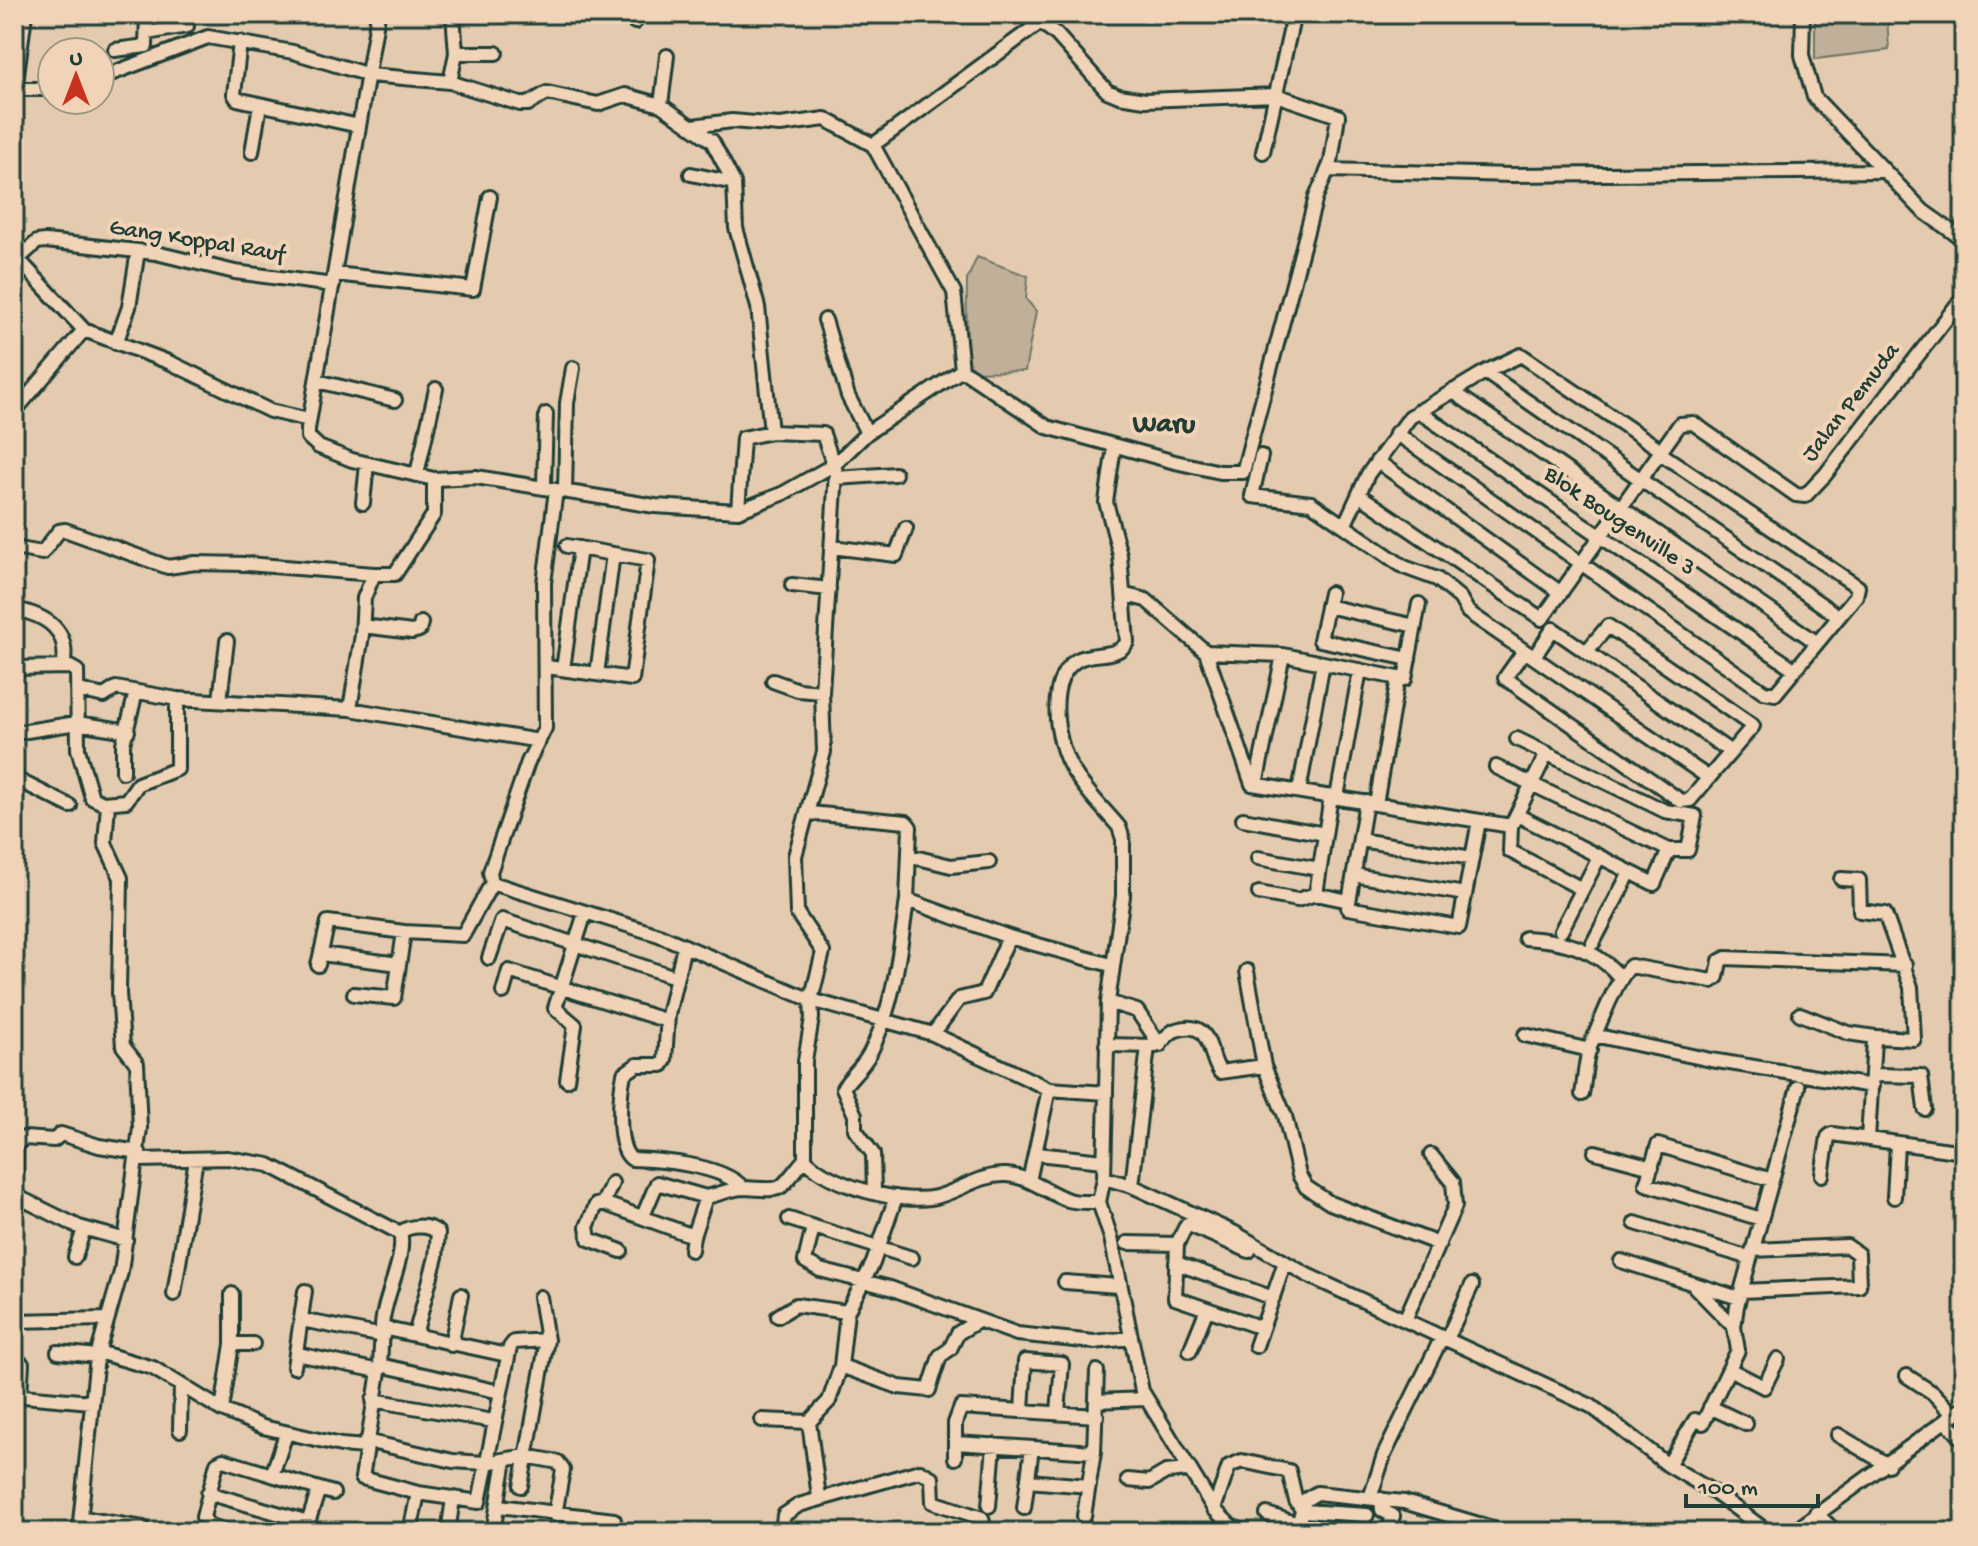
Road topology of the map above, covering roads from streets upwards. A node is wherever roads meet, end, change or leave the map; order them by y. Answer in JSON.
{"nodes":[{"id":1,"x":147,"y":14,"type":"edge"},
{"id":2,"x":378,"y":14,"type":"edge"},
{"id":3,"x":453,"y":14,"type":"edge"},
{"id":4,"x":460,"y":14,"type":"edge"},
{"id":5,"x":472,"y":14,"type":"edge"},
{"id":6,"x":1294,"y":14,"type":"edge"},
{"id":7,"x":1803,"y":14,"type":"edge"},
{"id":8,"x":22,"y":15,"type":"edge"},
{"id":9,"x":1036,"y":18,"type":"edge"},
{"id":10,"x":187,"y":20,"type":"edge"},
{"id":11,"x":147,"y":33,"type":"junction"},
{"id":12,"x":199,"y":38,"type":"junction"},
{"id":13,"x":240,"y":42,"type":"junction"},
{"id":14,"x":116,"y":50,"type":"edge"},
{"id":15,"x":456,"y":53,"type":"junction"},
{"id":16,"x":496,"y":53,"type":"dead end"},
{"id":17,"x":667,"y":56,"type":"dead end"},
{"id":18,"x":116,"y":72,"type":"edge"},
{"id":19,"x":369,"y":75,"type":"junction"},
{"id":20,"x":450,"y":82,"type":"junction"},
{"id":21,"x":15,"y":89,"type":"edge"},
{"id":22,"x":36,"y":89,"type":"edge"},
{"id":23,"x":1276,"y":95,"type":"junction"},
{"id":24,"x":260,"y":105,"type":"junction"},
{"id":25,"x":661,"y":105,"type":"junction"},
{"id":26,"x":359,"y":126,"type":"junction"},
{"id":27,"x":693,"y":126,"type":"junction"},
{"id":28,"x":873,"y":145,"type":"junction"},
{"id":29,"x":1861,"y":146,"type":"junction"},
{"id":30,"x":252,"y":152,"type":"dead end"},
{"id":31,"x":1263,"y":152,"type":"dead end"},
{"id":32,"x":1328,"y":170,"type":"junction"},
{"id":33,"x":1852,"y":170,"type":"junction"},
{"id":34,"x":1882,"y":171,"type":"junction"},
{"id":35,"x":691,"y":174,"type":"dead end"},
{"id":36,"x":14,"y":182,"type":"edge"},
{"id":37,"x":734,"y":183,"type":"junction"},
{"id":38,"x":490,"y":197,"type":"dead end"},
{"id":39,"x":1964,"y":240,"type":"edge"},
{"id":40,"x":138,"y":251,"type":"junction"},
{"id":41,"x":16,"y":258,"type":"edge"},
{"id":42,"x":334,"y":280,"type":"junction"},
{"id":43,"x":1964,"y":296,"type":"edge"},
{"id":44,"x":825,"y":320,"type":"dead end"},
{"id":45,"x":84,"y":330,"type":"junction"},
{"id":46,"x":116,"y":343,"type":"junction"},
{"id":47,"x":573,"y":368,"type":"dead end"},
{"id":48,"x":962,"y":370,"type":"junction"},
{"id":49,"x":1485,"y":372,"type":"junction"},
{"id":50,"x":317,"y":381,"type":"junction"},
{"id":51,"x":436,"y":389,"type":"dead end"},
{"id":52,"x":1452,"y":391,"type":"junction"},
{"id":53,"x":395,"y":400,"type":"dead end"},
{"id":54,"x":1418,"y":411,"type":"junction"},
{"id":55,"x":14,"y":412,"type":"edge"},
{"id":56,"x":546,"y":414,"type":"dead end"},
{"id":57,"x":309,"y":420,"type":"junction"},
{"id":58,"x":771,"y":432,"type":"junction"},
{"id":59,"x":867,"y":433,"type":"junction"},
{"id":60,"x":1396,"y":433,"type":"junction"},
{"id":61,"x":1114,"y":447,"type":"junction"},
{"id":62,"x":1660,"y":452,"type":"junction"},
{"id":63,"x":1261,"y":456,"type":"dead end"},
{"id":64,"x":1377,"y":461,"type":"junction"},
{"id":65,"x":367,"y":464,"type":"junction"},
{"id":66,"x":835,"y":464,"type":"junction"},
{"id":67,"x":417,"y":474,"type":"junction"},
{"id":68,"x":895,"y":474,"type":"dead end"},
{"id":69,"x":836,"y":478,"type":"junction"},
{"id":70,"x":434,"y":479,"type":"junction"},
{"id":71,"x":1641,"y":480,"type":"junction"},
{"id":72,"x":555,"y":489,"type":"junction"},
{"id":73,"x":1359,"y":495,"type":"junction"},
{"id":74,"x":363,"y":503,"type":"dead end"},
{"id":75,"x":1622,"y":507,"type":"junction"},
{"id":76,"x":738,"y":511,"type":"junction"},
{"id":77,"x":1345,"y":524,"type":"junction"},
{"id":78,"x":906,"y":528,"type":"dead end"},
{"id":79,"x":1601,"y":536,"type":"junction"},
{"id":80,"x":832,"y":547,"type":"junction"},
{"id":81,"x":14,"y":548,"type":"edge"},
{"id":82,"x":613,"y":554,"type":"junction"},
{"id":83,"x":1582,"y":564,"type":"junction"},
{"id":84,"x":374,"y":574,"type":"junction"},
{"id":85,"x":792,"y":585,"type":"dead end"},
{"id":86,"x":829,"y":589,"type":"junction"},
{"id":87,"x":1561,"y":593,"type":"junction"},
{"id":88,"x":1126,"y":595,"type":"junction"},
{"id":89,"x":1419,"y":604,"type":"dead end"},
{"id":90,"x":14,"y":609,"type":"edge"},
{"id":91,"x":1838,"y":616,"type":"junction"},
{"id":92,"x":421,"y":623,"type":"dead end"},
{"id":93,"x":363,"y":626,"type":"junction"},
{"id":94,"x":1415,"y":626,"type":"junction"},
{"id":95,"x":227,"y":641,"type":"dead end"},
{"id":96,"x":1816,"y":642,"type":"junction"},
{"id":97,"x":1206,"y":652,"type":"junction"},
{"id":98,"x":1586,"y":652,"type":"junction"},
{"id":99,"x":1529,"y":654,"type":"junction"},
{"id":100,"x":1283,"y":655,"type":"junction"},
{"id":101,"x":1409,"y":659,"type":"junction"},
{"id":102,"x":1323,"y":663,"type":"junction"},
{"id":103,"x":63,"y":667,"type":"junction"},
{"id":104,"x":547,"y":667,"type":"junction"},
{"id":105,"x":14,"y":668,"type":"edge"},
{"id":106,"x":563,"y":669,"type":"junction"},
{"id":107,"x":1794,"y":669,"type":"junction"},
{"id":108,"x":1360,"y":670,"type":"junction"},
{"id":109,"x":597,"y":674,"type":"junction"},
{"id":110,"x":1398,"y":678,"type":"junction"},
{"id":111,"x":773,"y":681,"type":"dead end"},
{"id":112,"x":79,"y":690,"type":"junction"},
{"id":113,"x":136,"y":692,"type":"junction"},
{"id":114,"x":822,"y":692,"type":"junction"},
{"id":115,"x":177,"y":699,"type":"junction"},
{"id":116,"x":220,"y":700,"type":"junction"},
{"id":117,"x":350,"y":709,"type":"junction"},
{"id":118,"x":77,"y":723,"type":"junction"},
{"id":119,"x":128,"y":731,"type":"junction"},
{"id":120,"x":14,"y":733,"type":"edge"},
{"id":121,"x":1517,"y":739,"type":"dead end"},
{"id":122,"x":539,"y":741,"type":"junction"},
{"id":123,"x":1731,"y":752,"type":"junction"},
{"id":124,"x":1547,"y":753,"type":"junction"},
{"id":125,"x":1496,"y":767,"type":"dead end"},
{"id":126,"x":123,"y":772,"type":"dead end"},
{"id":127,"x":14,"y":778,"type":"edge"},
{"id":128,"x":1709,"y":778,"type":"junction"},
{"id":129,"x":1256,"y":784,"type":"junction"},
{"id":130,"x":1532,"y":784,"type":"junction"},
{"id":131,"x":1299,"y":791,"type":"junction"},
{"id":132,"x":1334,"y":797,"type":"junction"},
{"id":133,"x":1371,"y":803,"type":"junction"},
{"id":134,"x":108,"y":804,"type":"junction"},
{"id":135,"x":70,"y":806,"type":"dead end"},
{"id":136,"x":809,"y":813,"type":"junction"},
{"id":137,"x":1243,"y":819,"type":"dead end"},
{"id":138,"x":1514,"y":820,"type":"junction"},
{"id":139,"x":1479,"y":821,"type":"junction"},
{"id":140,"x":1325,"y":834,"type":"junction"},
{"id":141,"x":1360,"y":840,"type":"junction"},
{"id":142,"x":1669,"y":850,"type":"junction"},
{"id":143,"x":910,"y":856,"type":"junction"},
{"id":144,"x":1599,"y":857,"type":"junction"},
{"id":145,"x":1258,"y":858,"type":"dead end"},
{"id":146,"x":1472,"y":858,"type":"junction"},
{"id":147,"x":989,"y":862,"type":"dead end"},
{"id":148,"x":1319,"y":869,"type":"junction"},
{"id":149,"x":1630,"y":872,"type":"junction"},
{"id":150,"x":1354,"y":875,"type":"junction"},
{"id":151,"x":1841,"y":879,"type":"dead end"},
{"id":152,"x":492,"y":883,"type":"junction"},
{"id":153,"x":1582,"y":889,"type":"junction"},
{"id":154,"x":1259,"y":893,"type":"dead end"},
{"id":155,"x":1316,"y":894,"type":"junction"},
{"id":156,"x":1465,"y":894,"type":"junction"},
{"id":157,"x":907,"y":900,"type":"junction"},
{"id":158,"x":1349,"y":901,"type":"junction"},
{"id":159,"x":585,"y":913,"type":"junction"},
{"id":160,"x":1561,"y":931,"type":"dead end"},
{"id":161,"x":404,"y":932,"type":"junction"},
{"id":162,"x":1009,"y":937,"type":"junction"},
{"id":163,"x":1525,"y":938,"type":"dead end"},
{"id":164,"x":1593,"y":943,"type":"dead end"},
{"id":165,"x":575,"y":945,"type":"junction"},
{"id":166,"x":684,"y":946,"type":"junction"},
{"id":167,"x":489,"y":958,"type":"dead end"},
{"id":168,"x":399,"y":964,"type":"junction"},
{"id":169,"x":1111,"y":965,"type":"junction"},
{"id":170,"x":1905,"y":965,"type":"junction"},
{"id":171,"x":1247,"y":971,"type":"dead end"},
{"id":172,"x":669,"y":975,"type":"dead end"},
{"id":173,"x":1620,"y":977,"type":"junction"},
{"id":174,"x":562,"y":987,"type":"junction"},
{"id":175,"x":503,"y":992,"type":"dead end"},
{"id":176,"x":354,"y":994,"type":"dead end"},
{"id":177,"x":811,"y":1000,"type":"junction"},
{"id":178,"x":1108,"y":1002,"type":"junction"},
{"id":179,"x":1800,"y":1014,"type":"dead end"},
{"id":180,"x":661,"y":1019,"type":"dead end"},
{"id":181,"x":883,"y":1021,"type":"junction"},
{"id":182,"x":933,"y":1034,"type":"junction"},
{"id":183,"x":1525,"y":1035,"type":"dead end"},
{"id":184,"x":1598,"y":1036,"type":"junction"},
{"id":185,"x":1875,"y":1037,"type":"junction"},
{"id":186,"x":1106,"y":1045,"type":"junction"},
{"id":187,"x":1154,"y":1045,"type":"junction"},
{"id":188,"x":1590,"y":1050,"type":"junction"},
{"id":189,"x":1264,"y":1066,"type":"junction"},
{"id":190,"x":567,"y":1080,"type":"dead end"},
{"id":191,"x":1872,"y":1081,"type":"junction"},
{"id":192,"x":1798,"y":1087,"type":"dead end"},
{"id":193,"x":1049,"y":1089,"type":"junction"},
{"id":194,"x":1106,"y":1093,"type":"junction"},
{"id":195,"x":1582,"y":1094,"type":"dead end"},
{"id":196,"x":1925,"y":1109,"type":"dead end"},
{"id":197,"x":1868,"y":1139,"type":"junction"},
{"id":198,"x":1897,"y":1144,"type":"junction"},
{"id":199,"x":15,"y":1145,"type":"edge"},
{"id":200,"x":1595,"y":1152,"type":"dead end"},
{"id":201,"x":1964,"y":1152,"type":"edge"},
{"id":202,"x":1037,"y":1154,"type":"junction"},
{"id":203,"x":1431,"y":1155,"type":"dead end"},
{"id":204,"x":139,"y":1156,"type":"junction"},
{"id":205,"x":196,"y":1159,"type":"junction"},
{"id":206,"x":805,"y":1159,"type":"junction"},
{"id":207,"x":1103,"y":1161,"type":"junction"},
{"id":208,"x":1652,"y":1167,"type":"junction"},
{"id":209,"x":1822,"y":1175,"type":"dead end"},
{"id":210,"x":1104,"y":1178,"type":"junction"},
{"id":211,"x":1772,"y":1180,"type":"junction"},
{"id":212,"x":1029,"y":1181,"type":"junction"},
{"id":213,"x":612,"y":1183,"type":"dead end"},
{"id":214,"x":1132,"y":1186,"type":"junction"},
{"id":215,"x":14,"y":1188,"type":"edge"},
{"id":216,"x":743,"y":1188,"type":"junction"},
{"id":217,"x":874,"y":1191,"type":"junction"},
{"id":218,"x":14,"y":1195,"type":"edge"},
{"id":219,"x":706,"y":1197,"type":"junction"},
{"id":220,"x":896,"y":1197,"type":"junction"},
{"id":221,"x":1894,"y":1197,"type":"dead end"},
{"id":222,"x":1099,"y":1202,"type":"junction"},
{"id":223,"x":603,"y":1203,"type":"junction"},
{"id":224,"x":643,"y":1216,"type":"junction"},
{"id":225,"x":789,"y":1219,"type":"dead end"},
{"id":226,"x":1761,"y":1219,"type":"junction"},
{"id":227,"x":1635,"y":1223,"type":"dead end"},
{"id":228,"x":813,"y":1227,"type":"junction"},
{"id":229,"x":84,"y":1229,"type":"junction"},
{"id":230,"x":400,"y":1233,"type":"junction"},
{"id":231,"x":693,"y":1236,"type":"junction"},
{"id":232,"x":126,"y":1240,"type":"junction"},
{"id":233,"x":1127,"y":1243,"type":"dead end"},
{"id":234,"x":1177,"y":1244,"type":"junction"},
{"id":235,"x":1439,"y":1244,"type":"junction"},
{"id":236,"x":879,"y":1246,"type":"junction"},
{"id":237,"x":691,"y":1250,"type":"dead end"},
{"id":238,"x":621,"y":1251,"type":"dead end"},
{"id":239,"x":1752,"y":1254,"type":"junction"},
{"id":240,"x":75,"y":1257,"type":"dead end"},
{"id":241,"x":912,"y":1258,"type":"dead end"},
{"id":242,"x":1621,"y":1261,"type":"dead end"},
{"id":243,"x":1176,"y":1263,"type":"junction"},
{"id":244,"x":1284,"y":1265,"type":"junction"},
{"id":245,"x":1684,"y":1280,"type":"junction"},
{"id":246,"x":863,"y":1282,"type":"junction"},
{"id":247,"x":1065,"y":1282,"type":"dead end"},
{"id":248,"x":1472,"y":1285,"type":"dead end"},
{"id":249,"x":1118,"y":1286,"type":"junction"},
{"id":250,"x":305,"y":1291,"type":"dead end"},
{"id":251,"x":174,"y":1294,"type":"dead end"},
{"id":252,"x":232,"y":1294,"type":"dead end"},
{"id":253,"x":1740,"y":1294,"type":"junction"},
{"id":254,"x":461,"y":1295,"type":"dead end"},
{"id":255,"x":540,"y":1297,"type":"dead end"},
{"id":256,"x":1273,"y":1298,"type":"junction"},
{"id":257,"x":1207,"y":1309,"type":"junction"},
{"id":258,"x":847,"y":1312,"type":"junction"},
{"id":259,"x":778,"y":1316,"type":"dead end"},
{"id":260,"x":105,"y":1319,"type":"junction"},
{"id":261,"x":302,"y":1320,"type":"junction"},
{"id":262,"x":1405,"y":1320,"type":"junction"},
{"id":263,"x":14,"y":1321,"type":"edge"},
{"id":264,"x":978,"y":1321,"type":"junction"},
{"id":265,"x":1734,"y":1327,"type":"junction"},
{"id":266,"x":1262,"y":1328,"type":"junction"},
{"id":267,"x":382,"y":1332,"type":"junction"},
{"id":268,"x":415,"y":1335,"type":"junction"},
{"id":269,"x":1131,"y":1338,"type":"junction"},
{"id":270,"x":1444,"y":1338,"type":"junction"},
{"id":271,"x":547,"y":1340,"type":"junction"},
{"id":272,"x":232,"y":1344,"type":"junction"},
{"id":273,"x":253,"y":1344,"type":"dead end"},
{"id":274,"x":451,"y":1345,"type":"junction"},
{"id":275,"x":1256,"y":1346,"type":"dead end"},
{"id":276,"x":1190,"y":1351,"type":"dead end"},
{"id":277,"x":58,"y":1352,"type":"dead end"},
{"id":278,"x":98,"y":1354,"type":"junction"},
{"id":279,"x":507,"y":1355,"type":"junction"},
{"id":280,"x":1778,"y":1359,"type":"dead end"},
{"id":281,"x":1728,"y":1363,"type":"junction"},
{"id":282,"x":22,"y":1364,"type":"dead end"},
{"id":283,"x":841,"y":1366,"type":"junction"},
{"id":284,"x":380,"y":1368,"type":"junction"},
{"id":285,"x":1097,"y":1371,"type":"dead end"},
{"id":286,"x":1907,"y":1376,"type":"dead end"},
{"id":287,"x":181,"y":1385,"type":"junction"},
{"id":288,"x":17,"y":1391,"type":"edge"},
{"id":289,"x":500,"y":1392,"type":"junction"},
{"id":290,"x":1145,"y":1399,"type":"junction"},
{"id":291,"x":373,"y":1400,"type":"junction"},
{"id":292,"x":1097,"y":1401,"type":"junction"},
{"id":293,"x":91,"y":1402,"type":"junction"},
{"id":294,"x":1710,"y":1407,"type":"junction"},
{"id":295,"x":222,"y":1410,"type":"junction"},
{"id":296,"x":1022,"y":1410,"type":"junction"},
{"id":297,"x":1058,"y":1412,"type":"junction"},
{"id":298,"x":1955,"y":1414,"type":"edge"},
{"id":299,"x":1097,"y":1416,"type":"junction"},
{"id":300,"x":762,"y":1420,"type":"dead end"},
{"id":301,"x":1695,"y":1420,"type":"junction"},
{"id":302,"x":493,"y":1421,"type":"junction"},
{"id":303,"x":809,"y":1422,"type":"junction"},
{"id":304,"x":1746,"y":1424,"type":"dead end"},
{"id":305,"x":180,"y":1430,"type":"dead end"},
{"id":306,"x":286,"y":1434,"type":"junction"},
{"id":307,"x":1838,"y":1435,"type":"dead end"},
{"id":308,"x":1964,"y":1440,"type":"edge"},
{"id":309,"x":956,"y":1443,"type":"junction"},
{"id":310,"x":365,"y":1444,"type":"junction"},
{"id":311,"x":994,"y":1445,"type":"junction"},
{"id":312,"x":1032,"y":1448,"type":"junction"},
{"id":313,"x":1094,"y":1452,"type":"junction"},
{"id":314,"x":526,"y":1456,"type":"junction"},
{"id":315,"x":955,"y":1458,"type":"dead end"},
{"id":316,"x":505,"y":1460,"type":"junction"},
{"id":317,"x":485,"y":1463,"type":"junction"},
{"id":318,"x":1668,"y":1465,"type":"junction"},
{"id":319,"x":1888,"y":1465,"type":"junction"},
{"id":320,"x":1189,"y":1470,"type":"junction"},
{"id":321,"x":272,"y":1475,"type":"junction"},
{"id":322,"x":1128,"y":1480,"type":"dead end"},
{"id":323,"x":1028,"y":1481,"type":"junction"},
{"id":324,"x":521,"y":1486,"type":"dead end"},
{"id":325,"x":1089,"y":1486,"type":"junction"},
{"id":326,"x":319,"y":1489,"type":"junction"},
{"id":327,"x":208,"y":1493,"type":"junction"},
{"id":328,"x":333,"y":1493,"type":"dead end"},
{"id":329,"x":418,"y":1493,"type":"junction"},
{"id":330,"x":819,"y":1497,"type":"junction"},
{"id":331,"x":453,"y":1499,"type":"junction"},
{"id":332,"x":1376,"y":1499,"type":"junction"},
{"id":333,"x":499,"y":1506,"type":"junction"},
{"id":334,"x":989,"y":1506,"type":"dead end"},
{"id":335,"x":1024,"y":1508,"type":"dead end"},
{"id":336,"x":1214,"y":1509,"type":"junction"},
{"id":337,"x":1816,"y":1513,"type":"junction"},
{"id":338,"x":1267,"y":1514,"type":"dead end"},
{"id":339,"x":555,"y":1515,"type":"junction"},
{"id":340,"x":1367,"y":1515,"type":"dead end"},
{"id":341,"x":1084,"y":1516,"type":"dead end"},
{"id":342,"x":572,"y":1517,"type":"junction"},
{"id":343,"x":82,"y":1518,"type":"junction"},
{"id":344,"x":614,"y":1520,"type":"dead end"},
{"id":345,"x":1299,"y":1522,"type":"edge"},
{"id":346,"x":307,"y":1527,"type":"edge"},
{"id":347,"x":143,"y":1528,"type":"dead end"},
{"id":348,"x":1492,"y":1528,"type":"dead end"},
{"id":349,"x":79,"y":1532,"type":"edge"},
{"id":350,"x":228,"y":1532,"type":"edge"},
{"id":351,"x":410,"y":1532,"type":"edge"},
{"id":352,"x":448,"y":1532,"type":"edge"},
{"id":353,"x":493,"y":1532,"type":"edge"},
{"id":354,"x":571,"y":1532,"type":"edge"},
{"id":355,"x":782,"y":1532,"type":"edge"},
{"id":356,"x":985,"y":1532,"type":"edge"},
{"id":357,"x":1243,"y":1532,"type":"edge"},
{"id":358,"x":1388,"y":1532,"type":"edge"},
{"id":359,"x":1768,"y":1532,"type":"edge"},
{"id":360,"x":1793,"y":1532,"type":"edge"},
{"id":361,"x":1836,"y":1532,"type":"edge"}],
"edges":[{"from":1,"to":11,"type":"street"},
{"from":2,"to":19,"type":"street"},
{"from":3,"to":15,"type":"street"},
{"from":4,"to":5,"type":"street"},
{"from":6,"to":23,"type":"street"},
{"from":7,"to":29,"type":"street"},
{"from":8,"to":21,"type":"street"},
{"from":9,"to":23,"type":"street"},
{"from":9,"to":28,"type":"street"},
{"from":10,"to":11,"type":"street"},
{"from":10,"to":12,"type":"street"},
{"from":11,"to":14,"type":"street"},
{"from":12,"to":13,"type":"street"},
{"from":12,"to":18,"type":"street"},
{"from":13,"to":19,"type":"street"},
{"from":13,"to":24,"type":"street"},
{"from":15,"to":16,"type":"street"},
{"from":15,"to":20,"type":"street"},
{"from":17,"to":25,"type":"street"},
{"from":19,"to":20,"type":"street"},
{"from":19,"to":26,"type":"street"},
{"from":20,"to":25,"type":"street"},
{"from":21,"to":22,"type":"street"},
{"from":21,"to":36,"type":"street"},
{"from":23,"to":31,"type":"street"},
{"from":23,"to":32,"type":"street"},
{"from":24,"to":26,"type":"street"},
{"from":24,"to":30,"type":"street"},
{"from":25,"to":27,"type":"street"},
{"from":26,"to":42,"type":"street"},
{"from":27,"to":28,"type":"street"},
{"from":27,"to":37,"type":"street"},
{"from":28,"to":48,"type":"street"},
{"from":29,"to":33,"type":"street"},
{"from":29,"to":34,"type":"street"},
{"from":32,"to":33,"type":"street"},
{"from":32,"to":61,"type":"street"},
{"from":33,"to":34,"type":"street"},
{"from":34,"to":39,"type":"street"},
{"from":35,"to":37,"type":"street"},
{"from":37,"to":58,"type":"street"},
{"from":38,"to":42,"type":"street","name":"Gang Koppal Rauf"},
{"from":40,"to":41,"type":"street","name":"Gang Koppal Rauf"},
{"from":40,"to":42,"type":"street","name":"Gang Koppal Rauf"},
{"from":40,"to":46,"type":"street"},
{"from":41,"to":45,"type":"street"},
{"from":42,"to":50,"type":"street"},
{"from":43,"to":62,"type":"street","name":"Jalan Pemuda"},
{"from":44,"to":59,"type":"street"},
{"from":45,"to":46,"type":"street"},
{"from":45,"to":55,"type":"street"},
{"from":46,"to":57,"type":"street"},
{"from":47,"to":72,"type":"street"},
{"from":48,"to":59,"type":"street"},
{"from":48,"to":61,"type":"street"},
{"from":49,"to":52,"type":"street"},
{"from":49,"to":62,"type":"street"},
{"from":49,"to":71,"type":"street"},
{"from":50,"to":53,"type":"street"},
{"from":50,"to":57,"type":"street"},
{"from":51,"to":67,"type":"street"},
{"from":52,"to":54,"type":"street"},
{"from":52,"to":75,"type":"street"},
{"from":54,"to":60,"type":"street"},
{"from":54,"to":79,"type":"street","name":"Blok Bougenville 3"},
{"from":56,"to":72,"type":"street"},
{"from":57,"to":65,"type":"street"},
{"from":58,"to":66,"type":"street"},
{"from":58,"to":76,"type":"street"},
{"from":59,"to":66,"type":"street"},
{"from":60,"to":64,"type":"street"},
{"from":60,"to":83,"type":"street"},
{"from":61,"to":88,"type":"street"},
{"from":62,"to":71,"type":"street","name":"Jalan Pemuda"},
{"from":62,"to":91,"type":"street"},
{"from":63,"to":77,"type":"street"},
{"from":64,"to":73,"type":"street"},
{"from":64,"to":87,"type":"street"},
{"from":65,"to":67,"type":"street"},
{"from":65,"to":74,"type":"street"},
{"from":66,"to":69,"type":"street"},
{"from":66,"to":76,"type":"street"},
{"from":67,"to":70,"type":"street"},
{"from":68,"to":69,"type":"street"},
{"from":69,"to":80,"type":"street"},
{"from":70,"to":72,"type":"street"},
{"from":70,"to":84,"type":"street"},
{"from":71,"to":75,"type":"street","name":"Jalan Pemuda"},
{"from":71,"to":91,"type":"street"},
{"from":72,"to":76,"type":"street"},
{"from":72,"to":104,"type":"street"},
{"from":73,"to":77,"type":"street"},
{"from":73,"to":87,"type":"street","name":"Jalan Pemuda"},
{"from":75,"to":79,"type":"street","name":"Jalan Pemuda"},
{"from":75,"to":96,"type":"street"},
{"from":77,"to":99,"type":"street"},
{"from":78,"to":80,"type":"street"},
{"from":79,"to":83,"type":"street","name":"Jalan Pemuda"},
{"from":79,"to":107,"type":"street","name":"Blok Bougenville 3"},
{"from":80,"to":86,"type":"street"},
{"from":81,"to":84,"type":"street"},
{"from":82,"to":106,"type":"street"},
{"from":82,"to":109,"type":"street"},
{"from":82,"to":109,"type":"street"},
{"from":83,"to":87,"type":"street","name":"Jalan Pemuda"},
{"from":83,"to":107,"type":"street"},
{"from":84,"to":93,"type":"street"},
{"from":85,"to":86,"type":"street"},
{"from":86,"to":114,"type":"street"},
{"from":88,"to":97,"type":"street"},
{"from":88,"to":169,"type":"street"},
{"from":89,"to":94,"type":"street"},
{"from":90,"to":103,"type":"street"},
{"from":91,"to":96,"type":"street"},
{"from":92,"to":93,"type":"street"},
{"from":93,"to":117,"type":"street"},
{"from":94,"to":101,"type":"street"},
{"from":94,"to":101,"type":"street"},
{"from":95,"to":116,"type":"street"},
{"from":96,"to":107,"type":"street"},
{"from":97,"to":100,"type":"street"},
{"from":97,"to":129,"type":"street"},
{"from":98,"to":99,"type":"street"},
{"from":98,"to":123,"type":"street"},
{"from":98,"to":123,"type":"street"},
{"from":99,"to":128,"type":"street"},
{"from":99,"to":128,"type":"street"},
{"from":100,"to":102,"type":"street"},
{"from":100,"to":129,"type":"street"},
{"from":101,"to":110,"type":"street"},
{"from":102,"to":108,"type":"street"},
{"from":102,"to":131,"type":"street"},
{"from":103,"to":105,"type":"street"},
{"from":103,"to":112,"type":"street"},
{"from":104,"to":106,"type":"street"},
{"from":104,"to":122,"type":"street"},
{"from":106,"to":109,"type":"street"},
{"from":108,"to":110,"type":"street"},
{"from":108,"to":132,"type":"street"},
{"from":110,"to":133,"type":"street"},
{"from":111,"to":114,"type":"street"},
{"from":112,"to":113,"type":"street"},
{"from":112,"to":118,"type":"street"},
{"from":113,"to":115,"type":"street"},
{"from":113,"to":119,"type":"street"},
{"from":114,"to":136,"type":"street"},
{"from":115,"to":116,"type":"street"},
{"from":115,"to":134,"type":"street"},
{"from":116,"to":117,"type":"street"},
{"from":117,"to":122,"type":"street"},
{"from":118,"to":119,"type":"street"},
{"from":118,"to":120,"type":"street"},
{"from":118,"to":134,"type":"street"},
{"from":119,"to":126,"type":"street"},
{"from":121,"to":124,"type":"street"},
{"from":122,"to":152,"type":"street"},
{"from":123,"to":128,"type":"street"},
{"from":124,"to":130,"type":"street"},
{"from":124,"to":142,"type":"street"},
{"from":125,"to":130,"type":"street"},
{"from":127,"to":135,"type":"street"},
{"from":129,"to":131,"type":"street"},
{"from":130,"to":138,"type":"street"},
{"from":130,"to":142,"type":"street"},
{"from":131,"to":132,"type":"street"},
{"from":132,"to":133,"type":"street"},
{"from":132,"to":140,"type":"street"},
{"from":133,"to":139,"type":"street"},
{"from":133,"to":141,"type":"street"},
{"from":134,"to":204,"type":"street"},
{"from":136,"to":143,"type":"street"},
{"from":136,"to":177,"type":"street"},
{"from":137,"to":140,"type":"street"},
{"from":138,"to":139,"type":"street"},
{"from":138,"to":144,"type":"street"},
{"from":138,"to":153,"type":"street"},
{"from":139,"to":146,"type":"street"},
{"from":140,"to":148,"type":"street"},
{"from":141,"to":146,"type":"street"},
{"from":141,"to":150,"type":"street"},
{"from":142,"to":149,"type":"street"},
{"from":143,"to":147,"type":"street"},
{"from":143,"to":157,"type":"street"},
{"from":144,"to":149,"type":"street"},
{"from":144,"to":153,"type":"street"},
{"from":145,"to":148,"type":"street"},
{"from":146,"to":156,"type":"street"},
{"from":148,"to":155,"type":"street"},
{"from":149,"to":164,"type":"street"},
{"from":150,"to":156,"type":"street"},
{"from":150,"to":158,"type":"street"},
{"from":151,"to":170,"type":"street"},
{"from":152,"to":159,"type":"street"},
{"from":152,"to":161,"type":"street"},
{"from":153,"to":160,"type":"street"},
{"from":154,"to":155,"type":"street"},
{"from":155,"to":158,"type":"street"},
{"from":156,"to":158,"type":"street"},
{"from":157,"to":162,"type":"street"},
{"from":157,"to":181,"type":"street"},
{"from":159,"to":165,"type":"street"},
{"from":159,"to":166,"type":"street"},
{"from":161,"to":168,"type":"street"},
{"from":161,"to":168,"type":"street"},
{"from":162,"to":169,"type":"street"},
{"from":162,"to":182,"type":"street"},
{"from":163,"to":173,"type":"street"},
{"from":165,"to":167,"type":"street"},
{"from":165,"to":172,"type":"street"},
{"from":165,"to":174,"type":"street"},
{"from":166,"to":177,"type":"street"},
{"from":166,"to":216,"type":"street"},
{"from":168,"to":176,"type":"street"},
{"from":169,"to":178,"type":"street"},
{"from":170,"to":173,"type":"street"},
{"from":170,"to":185,"type":"street"},
{"from":171,"to":189,"type":"street"},
{"from":173,"to":184,"type":"street"},
{"from":174,"to":175,"type":"street"},
{"from":174,"to":180,"type":"street"},
{"from":174,"to":190,"type":"street"},
{"from":177,"to":181,"type":"street"},
{"from":177,"to":206,"type":"street"},
{"from":178,"to":186,"type":"street"},
{"from":178,"to":187,"type":"street"},
{"from":179,"to":185,"type":"street"},
{"from":181,"to":182,"type":"street"},
{"from":181,"to":217,"type":"street"},
{"from":182,"to":193,"type":"street"},
{"from":183,"to":188,"type":"street"},
{"from":184,"to":188,"type":"street"},
{"from":184,"to":191,"type":"street"},
{"from":185,"to":191,"type":"street"},
{"from":186,"to":187,"type":"street"},
{"from":186,"to":194,"type":"street"},
{"from":187,"to":189,"type":"street"},
{"from":187,"to":214,"type":"street"},
{"from":188,"to":195,"type":"street"},
{"from":189,"to":235,"type":"street"},
{"from":191,"to":196,"type":"street"},
{"from":191,"to":197,"type":"street"},
{"from":192,"to":211,"type":"street"},
{"from":193,"to":194,"type":"street"},
{"from":193,"to":202,"type":"street"},
{"from":194,"to":207,"type":"street"},
{"from":197,"to":198,"type":"street"},
{"from":197,"to":209,"type":"street"},
{"from":198,"to":201,"type":"street"},
{"from":198,"to":221,"type":"street"},
{"from":199,"to":204,"type":"street"},
{"from":199,"to":215,"type":"street"},
{"from":200,"to":208,"type":"street"},
{"from":202,"to":207,"type":"street"},
{"from":202,"to":212,"type":"street"},
{"from":203,"to":235,"type":"street"},
{"from":204,"to":205,"type":"street"},
{"from":204,"to":232,"type":"street"},
{"from":205,"to":230,"type":"street"},
{"from":205,"to":251,"type":"street"},
{"from":206,"to":216,"type":"street"},
{"from":206,"to":217,"type":"street"},
{"from":207,"to":210,"type":"street"},
{"from":208,"to":211,"type":"street"},
{"from":208,"to":226,"type":"street"},
{"from":210,"to":214,"type":"street"},
{"from":210,"to":222,"type":"street"},
{"from":211,"to":226,"type":"street"},
{"from":212,"to":220,"type":"street"},
{"from":212,"to":222,"type":"street"},
{"from":213,"to":223,"type":"street"},
{"from":214,"to":244,"type":"street"},
{"from":216,"to":219,"type":"street"},
{"from":217,"to":220,"type":"street"},
{"from":218,"to":229,"type":"street"},
{"from":219,"to":224,"type":"street"},
{"from":219,"to":231,"type":"street"},
{"from":220,"to":236,"type":"street"},
{"from":222,"to":249,"type":"street"},
{"from":223,"to":224,"type":"street"},
{"from":223,"to":238,"type":"street"},
{"from":224,"to":231,"type":"street"},
{"from":225,"to":228,"type":"street"},
{"from":226,"to":239,"type":"street"},
{"from":227,"to":239,"type":"street"},
{"from":228,"to":236,"type":"street"},
{"from":228,"to":246,"type":"street"},
{"from":229,"to":232,"type":"street"},
{"from":229,"to":240,"type":"street"},
{"from":230,"to":267,"type":"street"},
{"from":230,"to":268,"type":"street"},
{"from":231,"to":237,"type":"street"},
{"from":232,"to":260,"type":"street"},
{"from":233,"to":234,"type":"street"},
{"from":234,"to":243,"type":"street"},
{"from":234,"to":244,"type":"street"},
{"from":235,"to":262,"type":"street"},
{"from":236,"to":241,"type":"street"},
{"from":236,"to":246,"type":"street"},
{"from":239,"to":253,"type":"street"},
{"from":239,"to":253,"type":"street"},
{"from":242,"to":245,"type":"street"},
{"from":243,"to":256,"type":"street"},
{"from":243,"to":257,"type":"street"},
{"from":244,"to":256,"type":"street"},
{"from":244,"to":262,"type":"street"},
{"from":245,"to":253,"type":"street"},
{"from":245,"to":265,"type":"street"},
{"from":246,"to":258,"type":"street"},
{"from":246,"to":264,"type":"street"},
{"from":247,"to":249,"type":"street"},
{"from":248,"to":270,"type":"street"},
{"from":249,"to":269,"type":"street"},
{"from":250,"to":261,"type":"street"},
{"from":252,"to":272,"type":"street"},
{"from":253,"to":265,"type":"street"},
{"from":254,"to":274,"type":"street"},
{"from":255,"to":271,"type":"street"},
{"from":256,"to":266,"type":"street"},
{"from":257,"to":266,"type":"street"},
{"from":257,"to":276,"type":"street"},
{"from":258,"to":259,"type":"street"},
{"from":258,"to":283,"type":"street"},
{"from":260,"to":263,"type":"street"},
{"from":260,"to":278,"type":"street"},
{"from":261,"to":267,"type":"street"},
{"from":261,"to":284,"type":"street"},
{"from":262,"to":270,"type":"street"},
{"from":264,"to":269,"type":"street"},
{"from":264,"to":283,"type":"street"},
{"from":265,"to":281,"type":"street"},
{"from":266,"to":275,"type":"street"},
{"from":267,"to":268,"type":"street"},
{"from":267,"to":284,"type":"street"},
{"from":268,"to":274,"type":"street"},
{"from":269,"to":290,"type":"street"},
{"from":270,"to":318,"type":"street"},
{"from":270,"to":332,"type":"street"},
{"from":271,"to":279,"type":"street"},
{"from":271,"to":314,"type":"street"},
{"from":272,"to":273,"type":"street"},
{"from":272,"to":295,"type":"street"},
{"from":274,"to":279,"type":"street"},
{"from":277,"to":278,"type":"street"},
{"from":278,"to":287,"type":"street"},
{"from":278,"to":293,"type":"street"},
{"from":279,"to":289,"type":"street"},
{"from":280,"to":281,"type":"street"},
{"from":281,"to":294,"type":"street"},
{"from":281,"to":301,"type":"street"},
{"from":282,"to":288,"type":"street"},
{"from":283,"to":303,"type":"street"},
{"from":284,"to":289,"type":"street"},
{"from":284,"to":291,"type":"street"},
{"from":285,"to":292,"type":"street"},
{"from":286,"to":298,"type":"street"},
{"from":287,"to":295,"type":"street"},
{"from":287,"to":305,"type":"street"},
{"from":288,"to":293,"type":"street"},
{"from":289,"to":302,"type":"street"},
{"from":290,"to":292,"type":"street"},
{"from":290,"to":320,"type":"street"},
{"from":291,"to":302,"type":"street"},
{"from":291,"to":310,"type":"street"},
{"from":292,"to":299,"type":"street"},
{"from":293,"to":343,"type":"street"},
{"from":294,"to":301,"type":"street"},
{"from":294,"to":304,"type":"street"},
{"from":295,"to":306,"type":"street"},
{"from":296,"to":297,"type":"street"},
{"from":296,"to":297,"type":"street"},
{"from":296,"to":309,"type":"street"},
{"from":297,"to":299,"type":"street"},
{"from":298,"to":308,"type":"street"},
{"from":298,"to":319,"type":"street"},
{"from":299,"to":313,"type":"street"},
{"from":300,"to":303,"type":"street"},
{"from":301,"to":318,"type":"street"},
{"from":302,"to":317,"type":"street"},
{"from":303,"to":330,"type":"street"},
{"from":306,"to":310,"type":"street"},
{"from":306,"to":321,"type":"street"},
{"from":307,"to":319,"type":"street"},
{"from":309,"to":311,"type":"street"},
{"from":309,"to":315,"type":"street"},
{"from":310,"to":317,"type":"street"},
{"from":310,"to":329,"type":"street"},
{"from":311,"to":312,"type":"street"},
{"from":311,"to":334,"type":"street"},
{"from":312,"to":313,"type":"street"},
{"from":312,"to":323,"type":"street"},
{"from":313,"to":325,"type":"street"},
{"from":314,"to":316,"type":"street"},
{"from":314,"to":324,"type":"street"},
{"from":314,"to":339,"type":"street"},
{"from":316,"to":317,"type":"street"},
{"from":316,"to":333,"type":"street"},
{"from":317,"to":331,"type":"street"},
{"from":318,"to":359,"type":"street"},
{"from":319,"to":337,"type":"street"},
{"from":320,"to":322,"type":"street"},
{"from":320,"to":336,"type":"street"},
{"from":321,"to":326,"type":"street"},
{"from":321,"to":327,"type":"street"},
{"from":323,"to":325,"type":"street"},
{"from":323,"to":335,"type":"street"},
{"from":325,"to":341,"type":"street"},
{"from":326,"to":328,"type":"street"},
{"from":326,"to":346,"type":"street"},
{"from":327,"to":346,"type":"street"},
{"from":327,"to":350,"type":"street"},
{"from":329,"to":331,"type":"street"},
{"from":329,"to":351,"type":"street"},
{"from":330,"to":355,"type":"street"},
{"from":330,"to":356,"type":"street"},
{"from":331,"to":352,"type":"street"},
{"from":332,"to":345,"type":"street"},
{"from":332,"to":348,"type":"street"},
{"from":332,"to":358,"type":"street"},
{"from":333,"to":339,"type":"street"},
{"from":333,"to":353,"type":"street"},
{"from":336,"to":345,"type":"street"},
{"from":336,"to":357,"type":"street"},
{"from":337,"to":360,"type":"street"},
{"from":337,"to":361,"type":"street"},
{"from":338,"to":345,"type":"street"},
{"from":339,"to":342,"type":"street"},
{"from":340,"to":345,"type":"street"},
{"from":342,"to":344,"type":"street"},
{"from":342,"to":354,"type":"street"},
{"from":343,"to":347,"type":"street"},
{"from":343,"to":349,"type":"street"}]}
